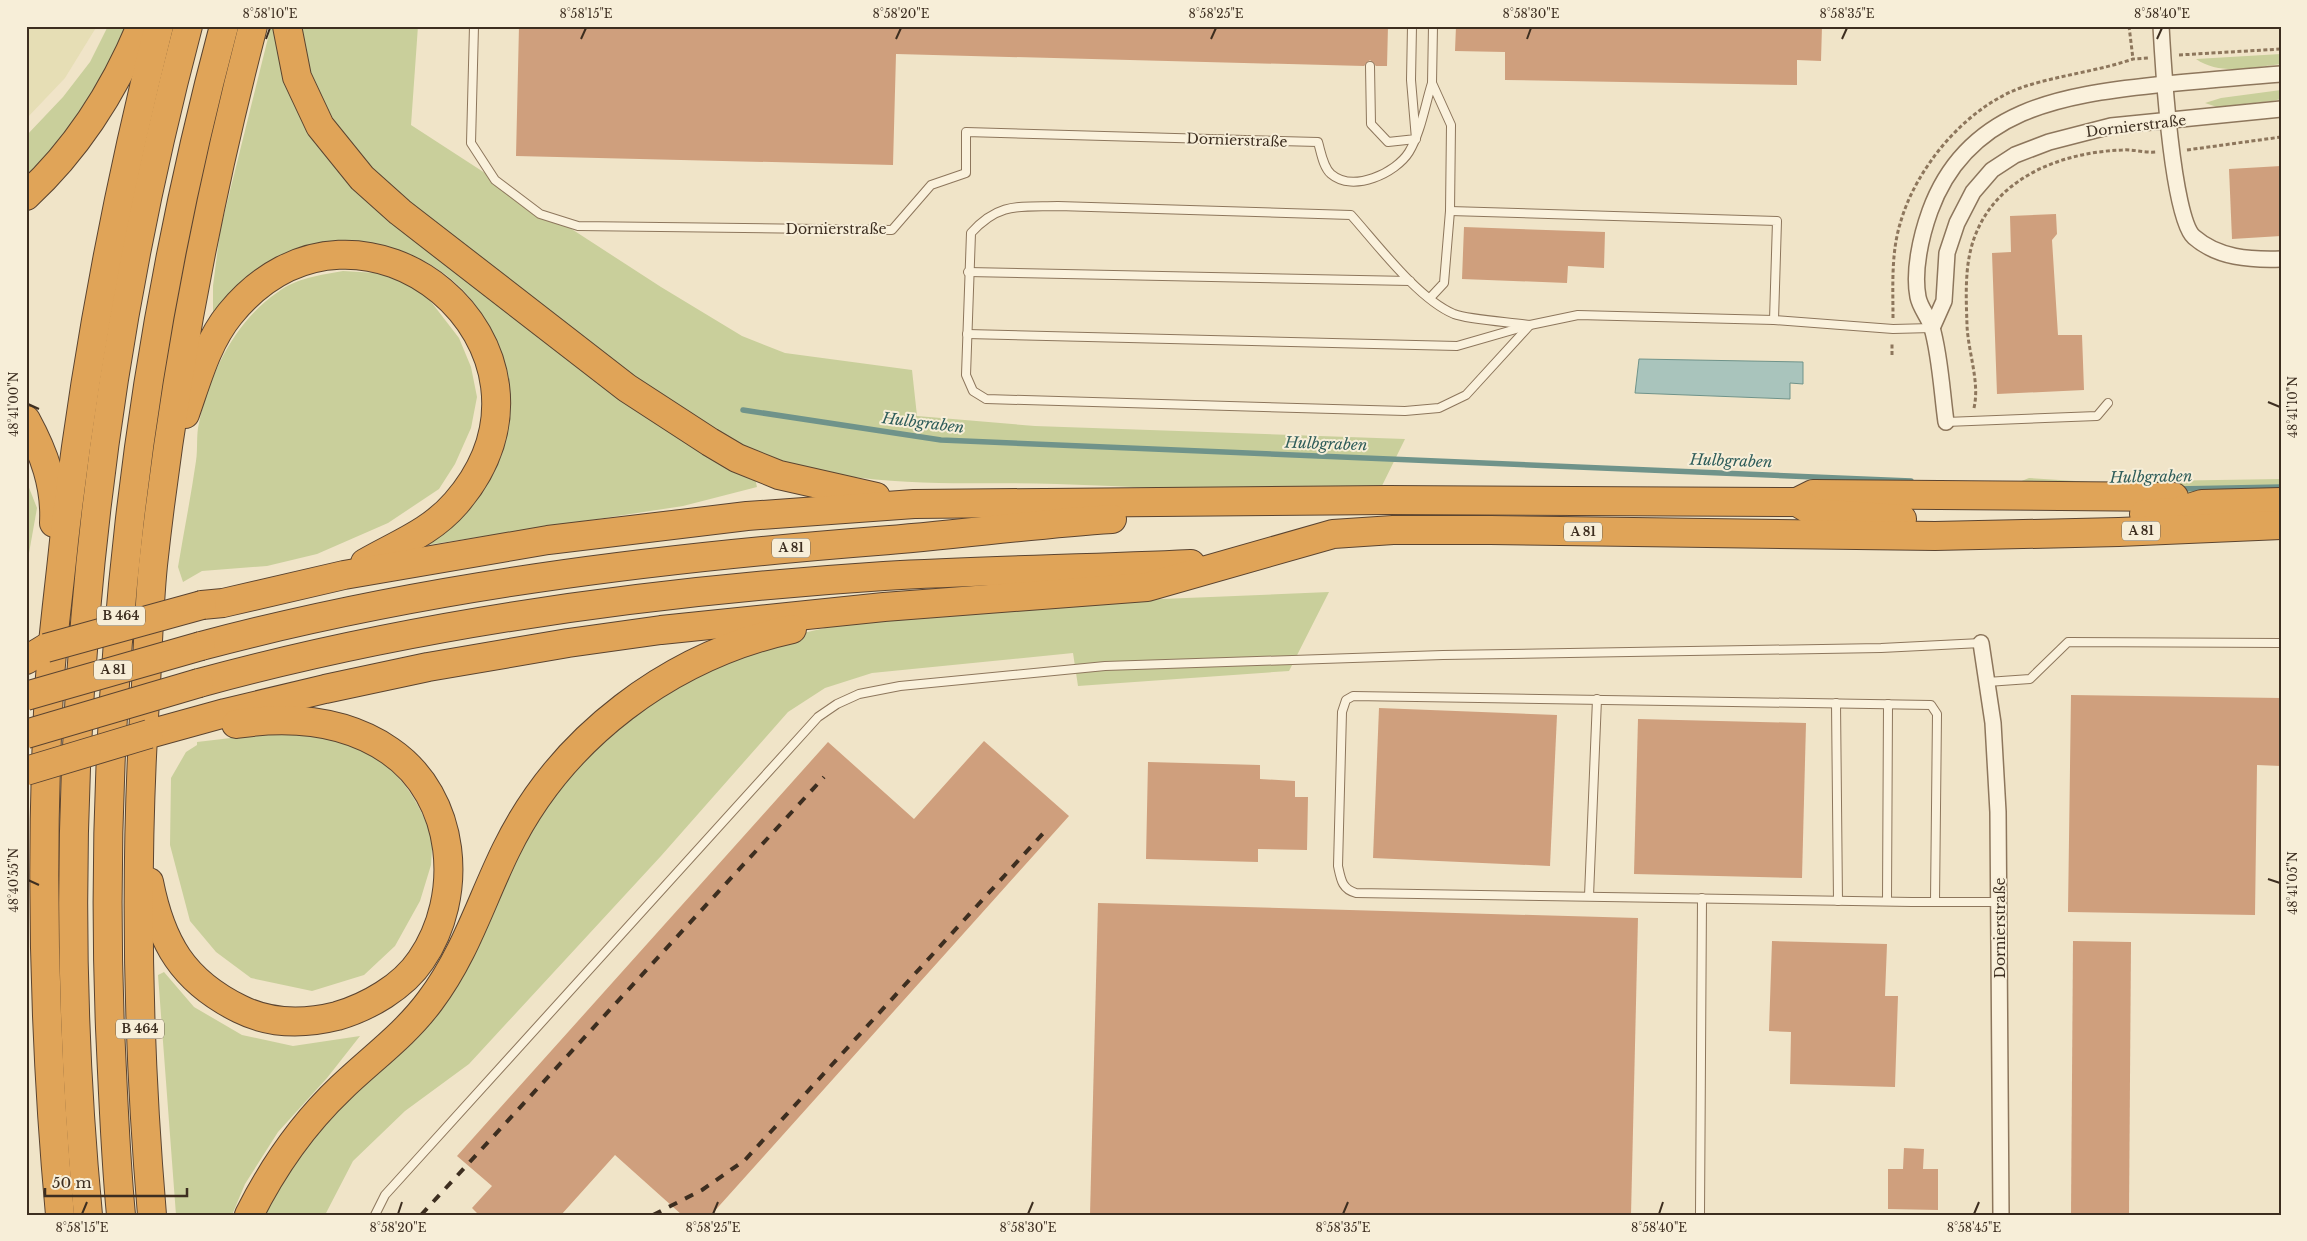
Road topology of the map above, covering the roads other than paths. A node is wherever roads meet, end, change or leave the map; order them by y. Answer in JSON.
{"nodes":[{"id":1,"x":141,"y":26,"type":"edge"},
{"id":2,"x":159,"y":26,"type":"edge"},
{"id":3,"x":188,"y":26,"type":"edge"},
{"id":4,"x":224,"y":26,"type":"edge"},
{"id":5,"x":253,"y":26,"type":"edge"},
{"id":6,"x":286,"y":26,"type":"edge"},
{"id":7,"x":474,"y":26,"type":"edge"},
{"id":8,"x":1412,"y":26,"type":"edge"},
{"id":9,"x":1433,"y":26,"type":"edge"},
{"id":10,"x":2161,"y":26,"type":"edge"},
{"id":11,"x":1370,"y":66,"type":"dead end"},
{"id":12,"x":2281,"y":74,"type":"edge"},
{"id":13,"x":1432,"y":82,"type":"junction"},
{"id":14,"x":2165,"y":84,"type":"junction"},
{"id":15,"x":2281,"y":109,"type":"edge"},
{"id":16,"x":2170,"y":121,"type":"junction"},
{"id":17,"x":1416,"y":139,"type":"junction"},
{"id":18,"x":26,"y":196,"type":"edge"},
{"id":19,"x":1450,"y":211,"type":"junction"},
{"id":20,"x":2281,"y":259,"type":"edge"},
{"id":21,"x":968,"y":272,"type":"junction"},
{"id":22,"x":1410,"y":281,"type":"junction"},
{"id":23,"x":1430,"y":298,"type":"junction"},
{"id":24,"x":1774,"y":320,"type":"junction"},
{"id":25,"x":1530,"y":325,"type":"junction"},
{"id":26,"x":1932,"y":328,"type":"junction"},
{"id":27,"x":967,"y":334,"type":"junction"},
{"id":28,"x":2108,"y":404,"type":"dead end"},
{"id":29,"x":26,"y":420,"type":"edge"},
{"id":30,"x":1946,"y":422,"type":"joint"},
{"id":31,"x":167,"y":457,"type":"junction"},
{"id":32,"x":1388,"y":500,"type":"junction"},
{"id":33,"x":2281,"y":502,"type":"edge"},
{"id":34,"x":914,"y":504,"type":"junction"},
{"id":35,"x":1999,"y":516,"type":"junction"},
{"id":36,"x":1930,"y":517,"type":"junction"},
{"id":37,"x":2281,"y":525,"type":"edge"},
{"id":38,"x":1234,"y":561,"type":"junction"},
{"id":39,"x":344,"y":575,"type":"junction"},
{"id":40,"x":58,"y":596,"type":"junction"},
{"id":41,"x":850,"y":611,"type":"junction"},
{"id":42,"x":1981,"y":643,"type":"joint"},
{"id":43,"x":2281,"y":643,"type":"edge"},
{"id":44,"x":33,"y":653,"type":"edge"},
{"id":45,"x":1987,"y":682,"type":"junction"},
{"id":46,"x":26,"y":696,"type":"edge"},
{"id":47,"x":1596,"y":699,"type":"junction"},
{"id":48,"x":1836,"y":703,"type":"junction"},
{"id":49,"x":1888,"y":704,"type":"junction"},
{"id":50,"x":198,"y":726,"type":"junction"},
{"id":51,"x":26,"y":734,"type":"edge"},
{"id":52,"x":26,"y":771,"type":"edge"},
{"id":53,"x":138,"y":842,"type":"junction"},
{"id":54,"x":1590,"y":896,"type":"junction"},
{"id":55,"x":1702,"y":898,"type":"junction"},
{"id":56,"x":1838,"y":900,"type":"junction"},
{"id":57,"x":1887,"y":902,"type":"junction"},
{"id":58,"x":1934,"y":902,"type":"junction"},
{"id":59,"x":2000,"y":902,"type":"junction"},
{"id":60,"x":44,"y":943,"type":"junction"},
{"id":61,"x":26,"y":1003,"type":"edge"},
{"id":62,"x":60,"y":1215,"type":"edge"},
{"id":63,"x":88,"y":1215,"type":"edge"},
{"id":64,"x":121,"y":1215,"type":"edge"},
{"id":65,"x":152,"y":1215,"type":"edge"},
{"id":66,"x":249,"y":1215,"type":"edge"},
{"id":67,"x":375,"y":1215,"type":"edge"},
{"id":68,"x":1700,"y":1215,"type":"edge"},
{"id":69,"x":2001,"y":1215,"type":"edge"}],
"edges":[{"from":1,"to":18,"type":"highway"},
{"from":2,"to":40,"type":"highway"},
{"from":3,"to":63,"type":"highway","number":"B 464"},
{"from":4,"to":64,"type":"highway","number":"B 464"},
{"from":5,"to":31,"type":"highway","number":"B 464"},
{"from":6,"to":34,"type":"highway"},
{"from":7,"to":17,"type":"lane","name":"Dornierstraße"},
{"from":8,"to":17,"type":"lane"},
{"from":9,"to":13,"type":"lane"},
{"from":10,"to":14,"type":"street"},
{"from":11,"to":17,"type":"lane"},
{"from":12,"to":14,"type":"street"},
{"from":13,"to":17,"type":"lane"},
{"from":13,"to":19,"type":"lane"},
{"from":14,"to":16,"type":"street"},
{"from":14,"to":26,"type":"street"},
{"from":15,"to":16,"type":"street","name":"Dornierstraße"},
{"from":16,"to":20,"type":"street"},
{"from":16,"to":26,"type":"street","name":"Dornierstraße"},
{"from":19,"to":23,"type":"lane"},
{"from":19,"to":24,"type":"lane"},
{"from":21,"to":22,"type":"lane"},
{"from":21,"to":22,"type":"lane"},
{"from":21,"to":27,"type":"lane"},
{"from":22,"to":23,"type":"lane"},
{"from":23,"to":25,"type":"lane"},
{"from":24,"to":25,"type":"lane"},
{"from":24,"to":26,"type":"lane"},
{"from":25,"to":27,"type":"lane"},
{"from":25,"to":27,"type":"lane"},
{"from":26,"to":30,"type":"street"},
{"from":28,"to":30,"type":"lane"},
{"from":29,"to":40,"type":"highway"},
{"from":31,"to":39,"type":"highway"},
{"from":31,"to":53,"type":"highway","number":"B 464"},
{"from":32,"to":34,"type":"highway"},
{"from":32,"to":36,"type":"highway","number":"A 81"},
{"from":32,"to":46,"type":"highway","number":"A 81","bridge":true},
{"from":33,"to":35,"type":"highway","number":"A 81"},
{"from":34,"to":39,"type":"highway"},
{"from":35,"to":36,"type":"highway","number":"A 81"},
{"from":35,"to":36,"type":"highway","number":"A 81"},
{"from":35,"to":37,"type":"highway","number":"A 81"},
{"from":36,"to":38,"type":"highway","number":"A 81"},
{"from":38,"to":41,"type":"highway"},
{"from":38,"to":51,"type":"highway","number":"A 81","bridge":true},
{"from":39,"to":44,"type":"highway","bridge":true},
{"from":40,"to":60,"type":"highway"},
{"from":41,"to":50,"type":"highway"},
{"from":41,"to":66,"type":"highway"},
{"from":42,"to":45,"type":"street","name":"Dornierstraße"},
{"from":42,"to":67,"type":"lane"},
{"from":43,"to":45,"type":"lane"},
{"from":45,"to":59,"type":"street","name":"Dornierstraße"},
{"from":47,"to":48,"type":"lane"},
{"from":47,"to":54,"type":"lane"},
{"from":47,"to":54,"type":"lane"},
{"from":48,"to":49,"type":"lane"},
{"from":48,"to":56,"type":"lane"},
{"from":49,"to":57,"type":"lane"},
{"from":49,"to":58,"type":"lane"},
{"from":50,"to":52,"type":"highway","bridge":true},
{"from":50,"to":53,"type":"highway"},
{"from":53,"to":65,"type":"highway","number":"B 464"},
{"from":54,"to":55,"type":"lane"},
{"from":55,"to":56,"type":"lane"},
{"from":55,"to":68,"type":"lane"},
{"from":56,"to":57,"type":"lane"},
{"from":57,"to":58,"type":"lane"},
{"from":58,"to":59,"type":"lane"},
{"from":59,"to":69,"type":"street","name":"Dornierstraße"},
{"from":60,"to":61,"type":"highway"},
{"from":60,"to":62,"type":"highway"}]}
